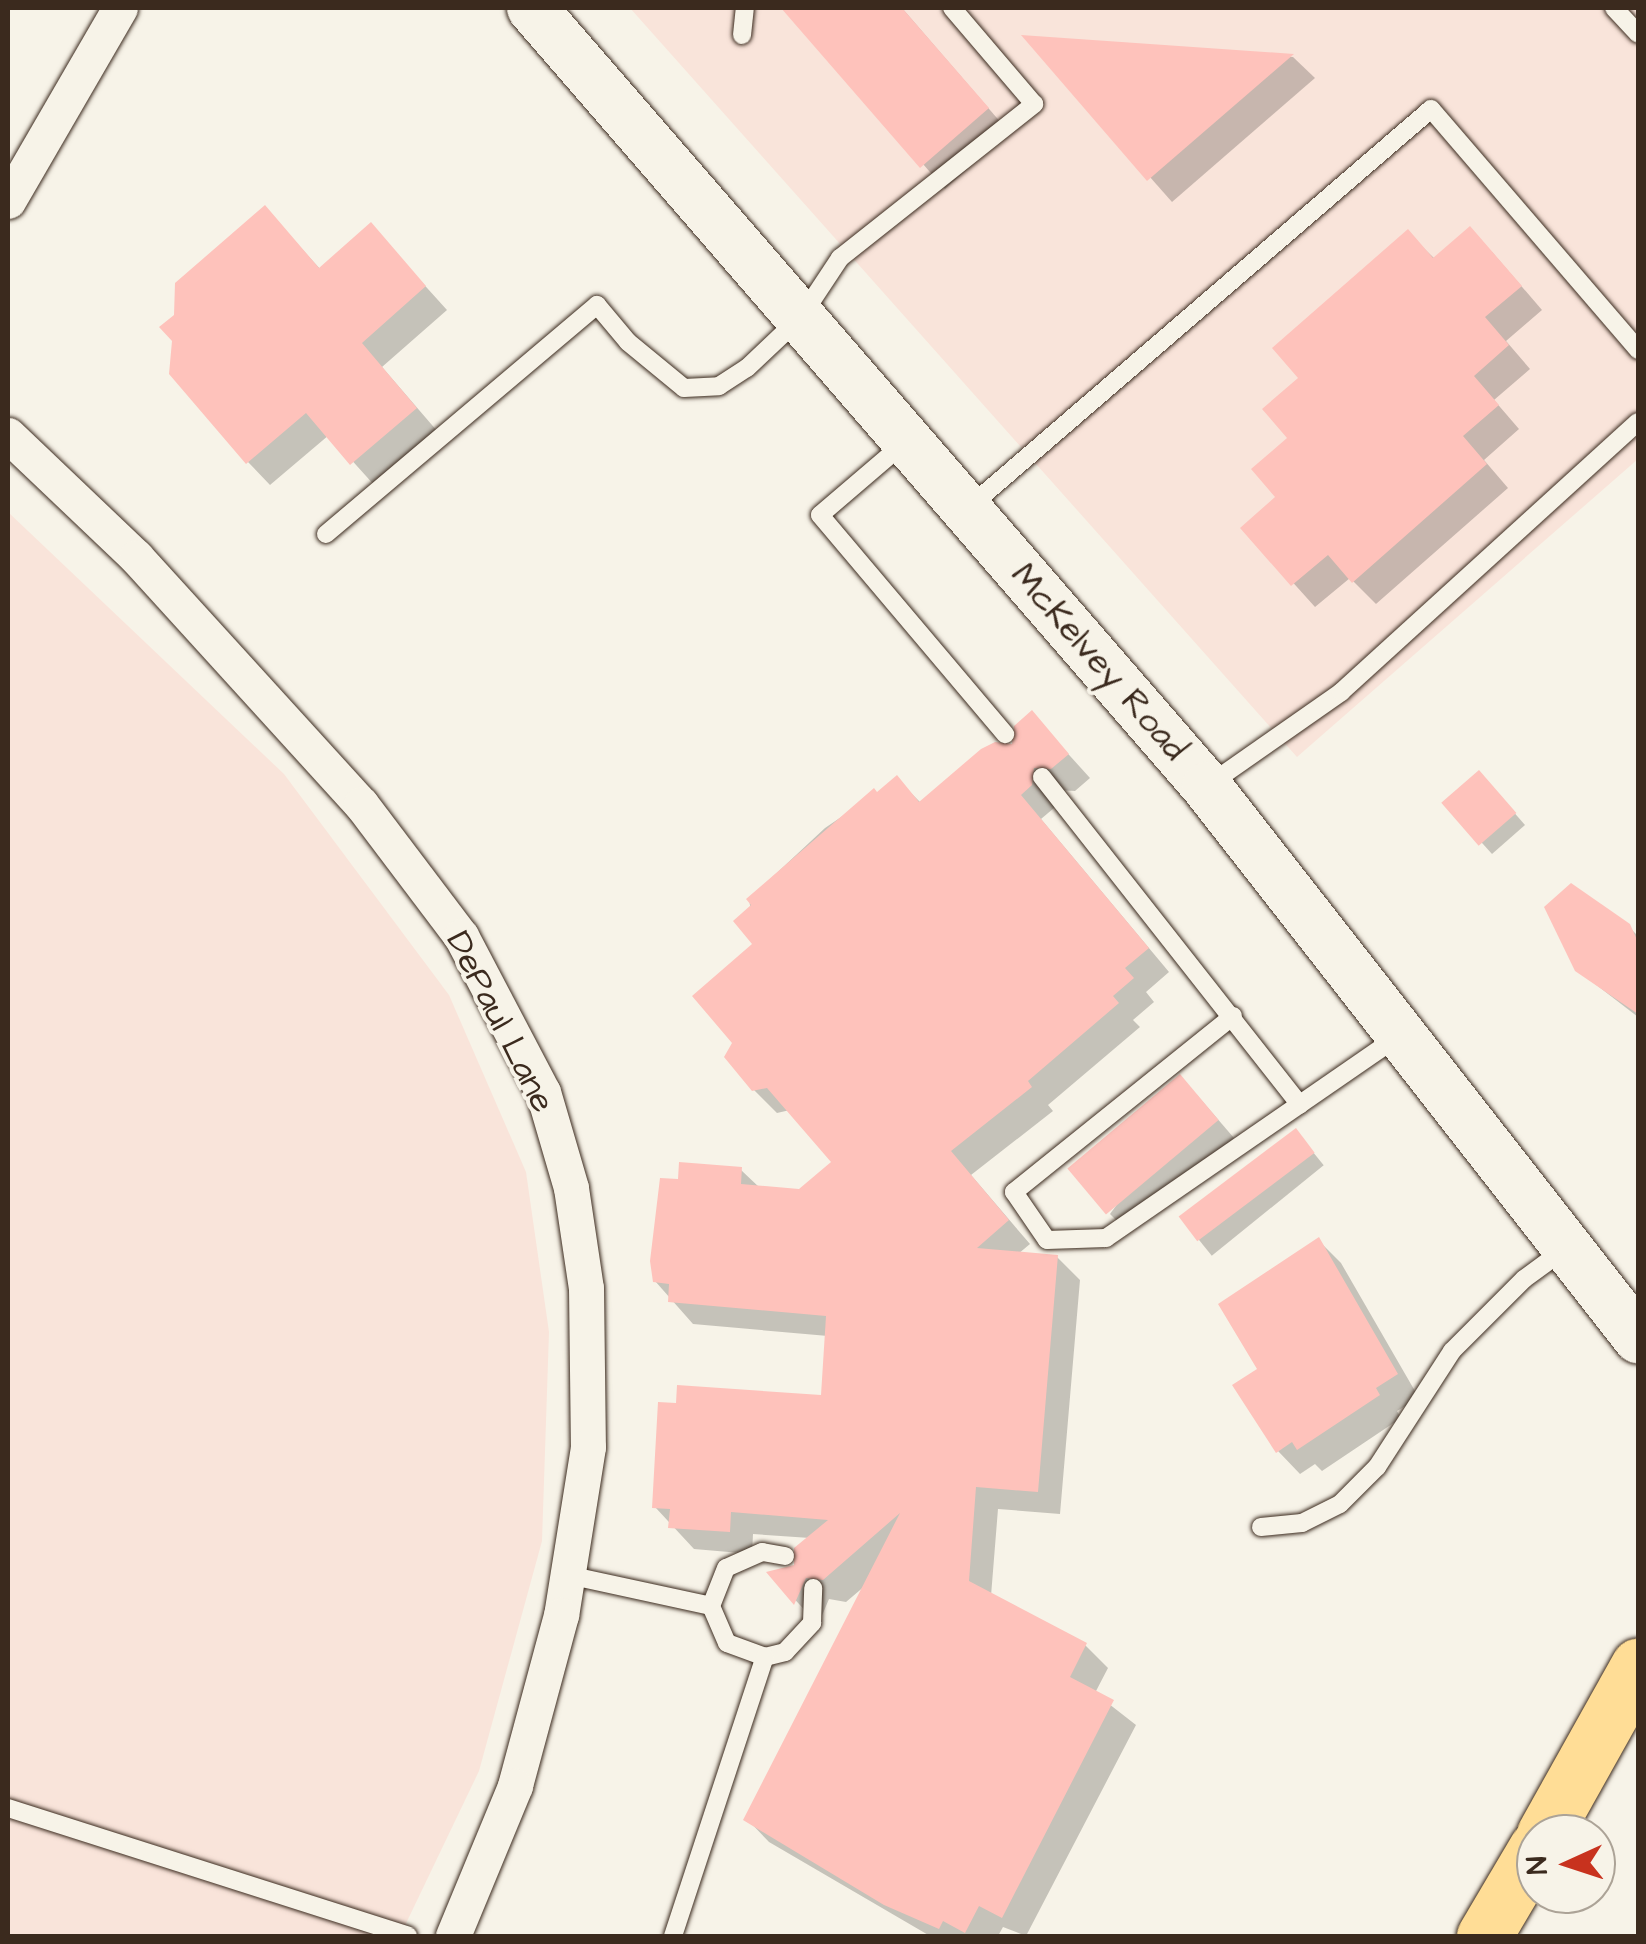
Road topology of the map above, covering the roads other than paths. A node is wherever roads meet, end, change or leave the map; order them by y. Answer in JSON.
{"nodes":[{"id":1,"x":120,"y":8,"type":"edge"},
{"id":2,"x":532,"y":8,"type":"edge"},
{"id":3,"x":745,"y":8,"type":"edge"},
{"id":4,"x":952,"y":8,"type":"edge"},
{"id":5,"x":1614,"y":8,"type":"edge"},
{"id":6,"x":1638,"y":34,"type":"edge"},
{"id":7,"x":742,"y":35,"type":"dead end"},
{"id":8,"x":8,"y":201,"type":"edge"},
{"id":9,"x":801,"y":317,"type":"junction"},
{"id":10,"x":1638,"y":350,"type":"edge"},
{"id":11,"x":1638,"y":422,"type":"edge"},
{"id":12,"x":8,"y":435,"type":"edge"},
{"id":13,"x":907,"y":441,"type":"junction"},
{"id":14,"x":967,"y":510,"type":"junction"},
{"id":15,"x":326,"y":534,"type":"dead end"},
{"id":16,"x":1005,"y":734,"type":"dead end"},
{"id":17,"x":1042,"y":777,"type":"dead end"},
{"id":18,"x":1207,"y":786,"type":"junction"},
{"id":19,"x":1232,"y":1016,"type":"junction"},
{"id":20,"x":1404,"y":1034,"type":"junction"},
{"id":21,"x":1300,"y":1105,"type":"junction"},
{"id":22,"x":1566,"y":1249,"type":"junction"},
{"id":23,"x":1629,"y":1327,"type":"edge"},
{"id":24,"x":1261,"y":1527,"type":"dead end"},
{"id":25,"x":785,"y":1556,"type":"dead end"},
{"id":26,"x":568,"y":1575,"type":"junction"},
{"id":27,"x":814,"y":1588,"type":"dead end"},
{"id":28,"x":711,"y":1606,"type":"junction"},
{"id":29,"x":765,"y":1657,"type":"junction"},
{"id":30,"x":1638,"y":1666,"type":"edge"},
{"id":31,"x":8,"y":1808,"type":"edge"},
{"id":32,"x":1555,"y":1814,"type":"edge"},
{"id":33,"x":1516,"y":1882,"type":"edge"},
{"id":34,"x":408,"y":1936,"type":"edge"},
{"id":35,"x":453,"y":1936,"type":"edge"},
{"id":36,"x":673,"y":1936,"type":"edge"},
{"id":37,"x":1484,"y":1936,"type":"edge"}],
"edges":[{"from":1,"to":8,"type":"street"},
{"from":2,"to":9,"type":"street","name":"McKelvey Road"},
{"from":3,"to":7,"type":"lane"},
{"from":4,"to":9,"type":"lane"},
{"from":5,"to":6,"type":"lane"},
{"from":9,"to":13,"type":"street","name":"McKelvey Road"},
{"from":9,"to":15,"type":"lane"},
{"from":10,"to":14,"type":"lane"},
{"from":11,"to":18,"type":"lane"},
{"from":12,"to":26,"type":"street","name":"DePaul Lane"},
{"from":13,"to":14,"type":"street","name":"McKelvey Road"},
{"from":13,"to":16,"type":"lane"},
{"from":14,"to":18,"type":"street","name":"McKelvey Road"},
{"from":17,"to":19,"type":"lane"},
{"from":18,"to":20,"type":"street","name":"McKelvey Road"},
{"from":19,"to":21,"type":"lane"},
{"from":19,"to":21,"type":"lane"},
{"from":20,"to":21,"type":"lane"},
{"from":20,"to":22,"type":"street","name":"McKelvey Road"},
{"from":22,"to":23,"type":"street","name":"McKelvey Road"},
{"from":22,"to":24,"type":"lane"},
{"from":25,"to":28,"type":"lane"},
{"from":26,"to":28,"type":"lane"},
{"from":26,"to":35,"type":"street","name":"DePaul Lane"},
{"from":27,"to":29,"type":"lane"},
{"from":28,"to":29,"type":"lane"},
{"from":29,"to":36,"type":"lane"},
{"from":30,"to":32,"type":"highway"},
{"from":31,"to":34,"type":"lane"},
{"from":33,"to":37,"type":"highway"}]}
